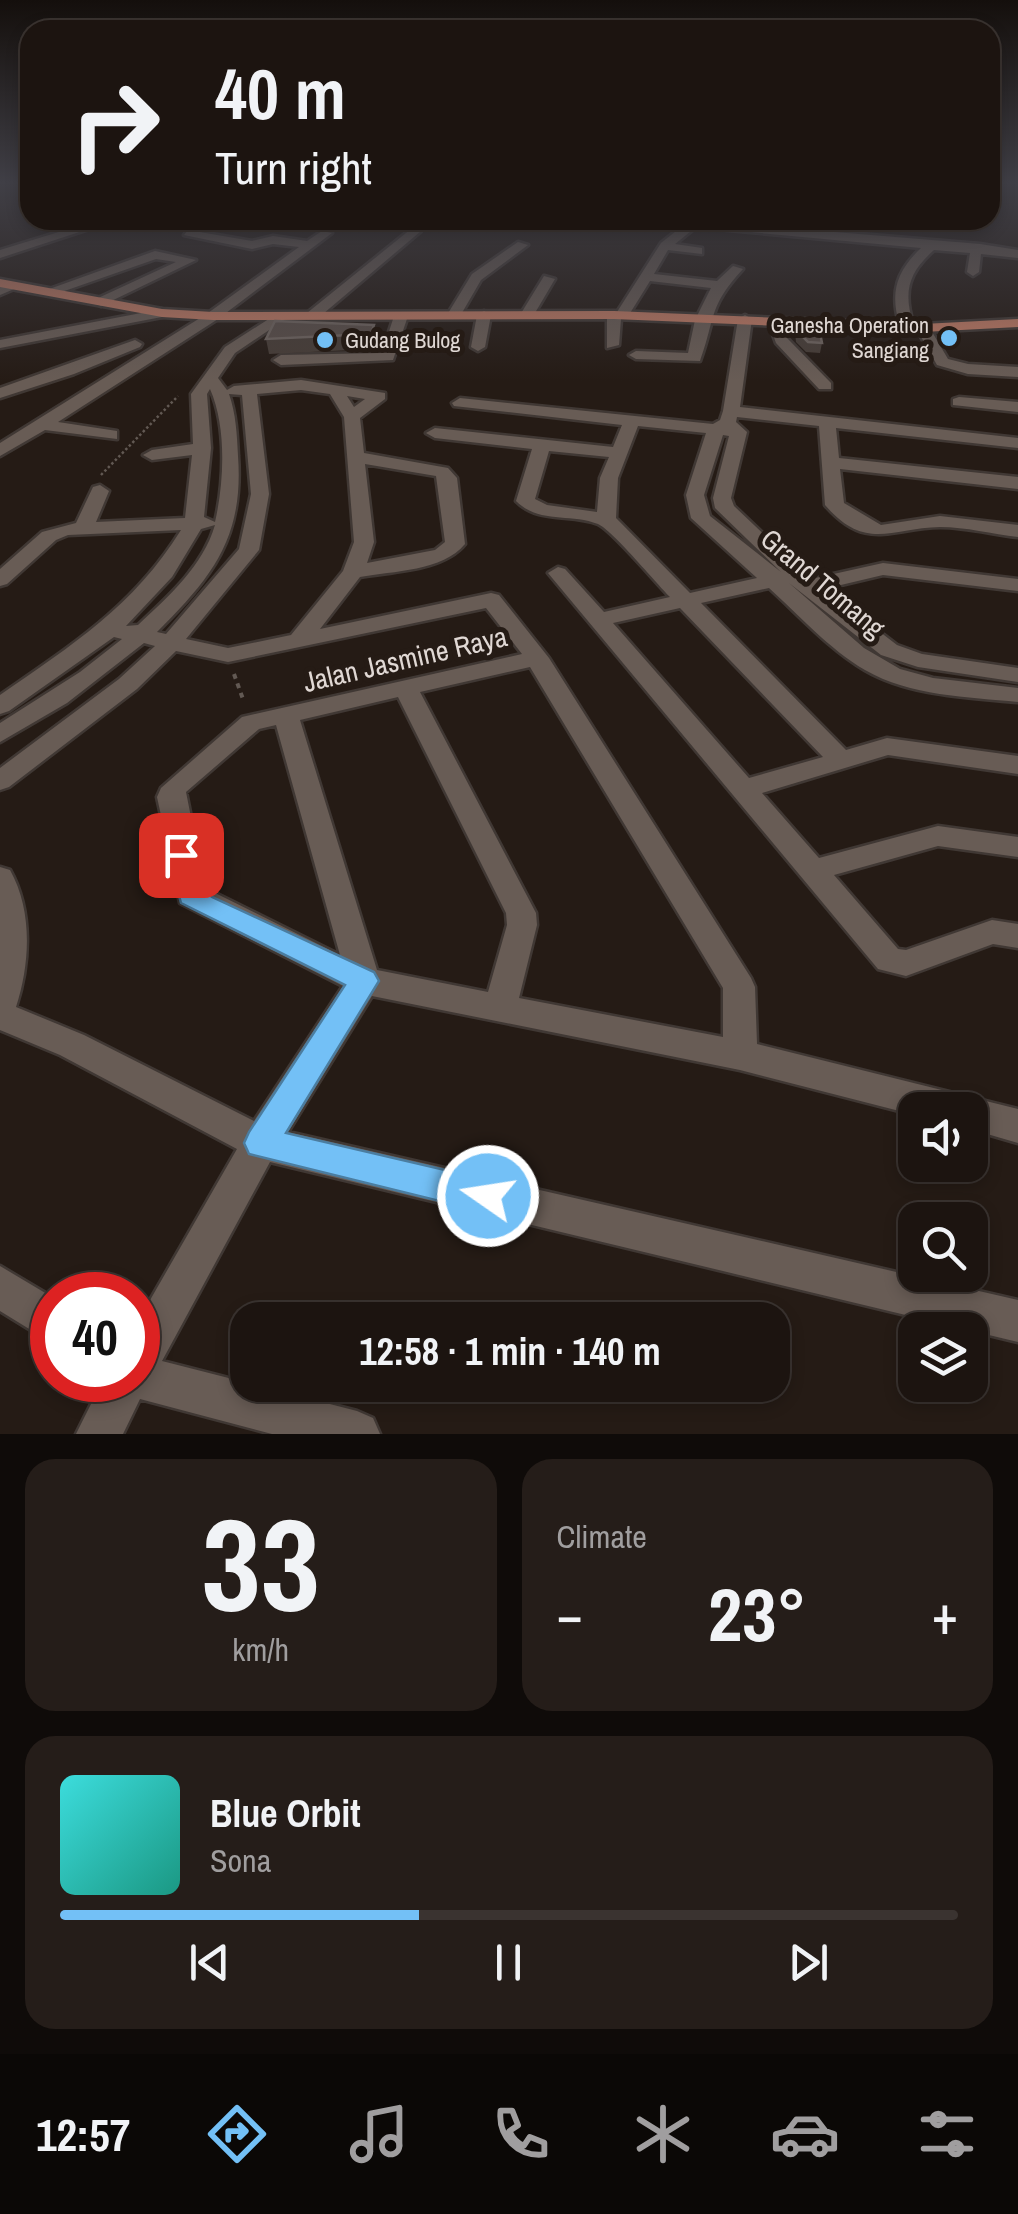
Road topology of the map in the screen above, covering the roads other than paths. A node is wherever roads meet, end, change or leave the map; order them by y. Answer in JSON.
{"nodes":[{"id":1,"x":304,"y":248,"type":"edge"},
{"id":2,"x":394,"y":248,"type":"edge"},
{"id":3,"x":519,"y":248,"type":"edge"},
{"id":4,"x":664,"y":248,"type":"edge"},
{"id":5,"x":681,"y":248,"type":"edge"},
{"id":6,"x":934,"y":248,"type":"edge"},
{"id":7,"x":976,"y":248,"type":"edge"},
{"id":8,"x":980,"y":248,"type":"junction"},
{"id":9,"x":698,"y":250,"type":"dead end"},
{"id":10,"x":1018,"y":254,"type":"edge"},
{"id":11,"x":737,"y":269,"type":"dead end"},
{"id":12,"x":972,"y":272,"type":"dead end"},
{"id":13,"x":647,"y":277,"type":"junction"},
{"id":14,"x":549,"y":279,"type":"dead end"},
{"id":15,"x":718,"y":285,"type":"junction"},
{"id":16,"x":5,"y":287,"type":"edge"},
{"id":17,"x":48,"y":292,"type":"junction"},
{"id":18,"x":101,"y":302,"type":"junction"},
{"id":19,"x":162,"y":313,"type":"junction"},
{"id":20,"x":454,"y":315,"type":"junction"},
{"id":21,"x":484,"y":315,"type":"junction"},
{"id":22,"x":527,"y":315,"type":"junction"},
{"id":23,"x":618,"y":315,"type":"junction"},
{"id":24,"x":214,"y":316,"type":"junction"},
{"id":25,"x":284,"y":316,"type":"junction"},
{"id":26,"x":312,"y":316,"type":"junction"},
{"id":27,"x":700,"y":318,"type":"junction"},
{"id":28,"x":745,"y":320,"type":"junction"},
{"id":29,"x":1018,"y":320,"type":"edge"},
{"id":30,"x":772,"y":321,"type":"junction"},
{"id":31,"x":400,"y":324,"type":"junction"},
{"id":32,"x":824,"y":324,"type":"junction"},
{"id":33,"x":906,"y":324,"type":"junction"},
{"id":34,"x":923,"y":328,"type":"junction"},
{"id":35,"x":296,"y":331,"type":"edge"},
{"id":36,"x":0,"y":344,"type":"edge"},
{"id":37,"x":135,"y":344,"type":"dead end"},
{"id":38,"x":612,"y":345,"type":"dead end"},
{"id":39,"x":478,"y":348,"type":"dead end"},
{"id":40,"x":636,"y":355,"type":"dead end"},
{"id":41,"x":281,"y":360,"type":"dead end"},
{"id":42,"x":1018,"y":372,"type":"edge"},
{"id":43,"x":825,"y":386,"type":"dead end"},
{"id":44,"x":204,"y":388,"type":"junction"},
{"id":45,"x":335,"y":388,"type":"junction"},
{"id":46,"x":249,"y":390,"type":"junction"},
{"id":47,"x":0,"y":393,"type":"edge"},
{"id":48,"x":959,"y":402,"type":"dead end"},
{"id":49,"x":1018,"y":408,"type":"edge"},
{"id":50,"x":352,"y":418,"type":"junction"},
{"id":51,"x":632,"y":421,"type":"junction"},
{"id":52,"x":827,"y":423,"type":"junction"},
{"id":53,"x":728,"y":424,"type":"junction"},
{"id":54,"x":0,"y":426,"type":"edge"},
{"id":55,"x":36,"y":427,"type":"junction"},
{"id":56,"x":111,"y":436,"type":"dead end"},
{"id":57,"x":1018,"y":443,"type":"edge"},
{"id":58,"x":542,"y":446,"type":"junction"},
{"id":59,"x":202,"y":448,"type":"junction"},
{"id":60,"x":0,"y":451,"type":"edge"},
{"id":61,"x":620,"y":453,"type":"junction"},
{"id":62,"x":152,"y":454,"type":"dead end"},
{"id":63,"x":356,"y":458,"type":"junction"},
{"id":64,"x":258,"y":460,"type":"junction"},
{"id":65,"x":230,"y":462,"type":"junction"},
{"id":66,"x":828,"y":462,"type":"junction"},
{"id":67,"x":101,"y":482,"type":"road end"},
{"id":68,"x":1018,"y":482,"type":"edge"},
{"id":69,"x":606,"y":519,"type":"junction"},
{"id":70,"x":225,"y":522,"type":"junction"},
{"id":71,"x":194,"y":524,"type":"junction"},
{"id":72,"x":84,"y":527,"type":"junction"},
{"id":73,"x":1018,"y":531,"type":"edge"},
{"id":74,"x":216,"y":548,"type":"junction"},
{"id":75,"x":249,"y":550,"type":"junction"},
{"id":76,"x":354,"y":572,"type":"junction"},
{"id":77,"x":558,"y":573,"type":"dead end"},
{"id":78,"x":886,"y":577,"type":"junction"},
{"id":79,"x":0,"y":580,"type":"edge"},
{"id":80,"x":771,"y":581,"type":"junction"},
{"id":81,"x":801,"y":581,"type":"junction"},
{"id":82,"x":1018,"y":585,"type":"edge"},
{"id":83,"x":1018,"y":598,"type":"edge"},
{"id":84,"x":685,"y":600,"type":"junction"},
{"id":85,"x":598,"y":620,"type":"junction"},
{"id":86,"x":110,"y":630,"type":"junction"},
{"id":87,"x":138,"y":635,"type":"junction"},
{"id":88,"x":300,"y":640,"type":"junction"},
{"id":89,"x":171,"y":643,"type":"junction"},
{"id":90,"x":536,"y":658,"type":"junction"},
{"id":91,"x":1018,"y":675,"type":"edge"},
{"id":92,"x":406,"y":689,"type":"junction"},
{"id":93,"x":1018,"y":696,"type":"edge"},
{"id":94,"x":0,"y":706,"type":"edge"},
{"id":95,"x":287,"y":718,"type":"junction"},
{"id":96,"x":0,"y":734,"type":"edge"},
{"id":97,"x":840,"y":759,"type":"junction"},
{"id":98,"x":1018,"y":765,"type":"edge"},
{"id":99,"x":0,"y":781,"type":"edge"},
{"id":100,"x":742,"y":790,"type":"junction"},
{"id":101,"x":1018,"y":847,"type":"edge"},
{"id":102,"x":811,"y":871,"type":"junction"},
{"id":103,"x":0,"y":878,"type":"edge"},
{"id":104,"x":1018,"y":936,"type":"edge"},
{"id":105,"x":364,"y":981,"type":"junction"},
{"id":106,"x":0,"y":1005,"type":"edge"},
{"id":107,"x":500,"y":1007,"type":"junction"},
{"id":108,"x":0,"y":1016,"type":"edge"},
{"id":109,"x":740,"y":1055,"type":"junction"},
{"id":110,"x":898,"y":1095,"type":"edge"},
{"id":111,"x":988,"y":1118,"type":"edge"},
{"id":112,"x":1018,"y":1126,"type":"edge"},
{"id":113,"x":261,"y":1143,"type":"junction"},
{"id":114,"x":0,"y":1286,"type":"edge"},
{"id":115,"x":30,"y":1307,"type":"edge"},
{"id":116,"x":1018,"y":1321,"type":"edge"},
{"id":117,"x":160,"y":1323,"type":"edge"},
{"id":118,"x":160,"y":1383,"type":"edge"},
{"id":119,"x":116,"y":1402,"type":"edge"},
{"id":120,"x":99,"y":1434,"type":"edge"},
{"id":121,"x":357,"y":1434,"type":"edge"}],
"edges":[{"from":1,"to":24,"type":"street"},
{"from":2,"to":26,"type":"street"},
{"from":3,"to":20,"type":"street"},
{"from":4,"to":13,"type":"street"},
{"from":5,"to":9,"type":"street"},
{"from":6,"to":33,"type":"street"},
{"from":7,"to":8,"type":"street"},
{"from":8,"to":10,"type":"street"},
{"from":8,"to":12,"type":"street"},
{"from":11,"to":15,"type":"street"},
{"from":13,"to":15,"type":"street"},
{"from":13,"to":23,"type":"street"},
{"from":14,"to":22,"type":"street"},
{"from":15,"to":27,"type":"street"},
{"from":16,"to":17,"type":"main road"},
{"from":17,"to":18,"type":"main road"},
{"from":17,"to":18,"type":"street"},
{"from":18,"to":19,"type":"main road"},
{"from":19,"to":24,"type":"main road"},
{"from":19,"to":36,"type":"street"},
{"from":20,"to":21,"type":"main road"},
{"from":20,"to":31,"type":"main road"},
{"from":21,"to":22,"type":"main road"},
{"from":21,"to":39,"type":"street"},
{"from":22,"to":23,"type":"main road"},
{"from":23,"to":27,"type":"main road"},
{"from":23,"to":38,"type":"street"},
{"from":24,"to":25,"type":"main road"},
{"from":24,"to":55,"type":"street"},
{"from":25,"to":26,"type":"main road"},
{"from":25,"to":44,"type":"street"},
{"from":26,"to":31,"type":"main road"},
{"from":27,"to":28,"type":"main road"},
{"from":27,"to":40,"type":"street"},
{"from":28,"to":30,"type":"main road"},
{"from":28,"to":53,"type":"street","name":"Grand Tomang"},
{"from":29,"to":33,"type":"main road"},
{"from":29,"to":34,"type":"main road"},
{"from":30,"to":32,"type":"main road"},
{"from":30,"to":43,"type":"street"},
{"from":31,"to":35,"type":"street"},
{"from":31,"to":41,"type":"street"},
{"from":32,"to":33,"type":"main road"},
{"from":32,"to":34,"type":"main road"},
{"from":34,"to":42,"type":"street"},
{"from":37,"to":47,"type":"street"},
{"from":44,"to":46,"type":"street"},
{"from":44,"to":59,"type":"street"},
{"from":44,"to":65,"type":"street"},
{"from":45,"to":46,"type":"street"},
{"from":45,"to":50,"type":"street"},
{"from":45,"to":50,"type":"street"},
{"from":46,"to":64,"type":"street"},
{"from":48,"to":49,"type":"street"},
{"from":50,"to":63,"type":"street"},
{"from":51,"to":53,"type":"street"},
{"from":51,"to":58,"type":"street"},
{"from":51,"to":61,"type":"street"},
{"from":52,"to":53,"type":"street"},
{"from":52,"to":57,"type":"street"},
{"from":52,"to":66,"type":"street"},
{"from":53,"to":80,"type":"street","name":"Grand Tomang"},
{"from":53,"to":81,"type":"street","name":"Grand Tomang"},
{"from":54,"to":55,"type":"street"},
{"from":55,"to":56,"type":"street"},
{"from":55,"to":60,"type":"street"},
{"from":58,"to":61,"type":"street"},
{"from":58,"to":69,"type":"street"},
{"from":59,"to":62,"type":"street"},
{"from":59,"to":71,"type":"street"},
{"from":61,"to":69,"type":"street"},
{"from":63,"to":76,"type":"street"},
{"from":63,"to":76,"type":"street"},
{"from":64,"to":65,"type":"street"},
{"from":64,"to":75,"type":"street"},
{"from":65,"to":70,"type":"street"},
{"from":66,"to":68,"type":"street"},
{"from":66,"to":73,"type":"street"},
{"from":67,"to":72,"type":"street"},
{"from":69,"to":84,"type":"street"},
{"from":70,"to":71,"type":"street"},
{"from":70,"to":74,"type":"street"},
{"from":71,"to":72,"type":"street"},
{"from":71,"to":86,"type":"street"},
{"from":72,"to":79,"type":"street"},
{"from":74,"to":75,"type":"street"},
{"from":74,"to":87,"type":"street"},
{"from":75,"to":89,"type":"street"},
{"from":76,"to":88,"type":"street"},
{"from":77,"to":85,"type":"street"},
{"from":78,"to":81,"type":"street"},
{"from":78,"to":82,"type":"street"},
{"from":78,"to":83,"type":"street"},
{"from":80,"to":81,"type":"street"},
{"from":80,"to":84,"type":"street"},
{"from":80,"to":93,"type":"street","name":"Grand Tomang"},
{"from":81,"to":91,"type":"street","name":"Grand Tomang"},
{"from":84,"to":85,"type":"street"},
{"from":84,"to":97,"type":"street"},
{"from":85,"to":100,"type":"street"},
{"from":86,"to":87,"type":"street"},
{"from":86,"to":94,"type":"street"},
{"from":87,"to":89,"type":"street"},
{"from":87,"to":96,"type":"street"},
{"from":88,"to":89,"type":"street"},
{"from":88,"to":90,"type":"street"},
{"from":89,"to":99,"type":"street"},
{"from":90,"to":92,"type":"street","name":"Jalan Jasmine Raya"},
{"from":90,"to":109,"type":"street"},
{"from":92,"to":95,"type":"street","name":"Jalan Jasmine Raya"},
{"from":92,"to":107,"type":"street"},
{"from":95,"to":105,"type":"street"},
{"from":95,"to":105,"type":"street","name":"Jalan Jasmine Raya"},
{"from":97,"to":98,"type":"street"},
{"from":97,"to":100,"type":"street"},
{"from":100,"to":102,"type":"street"},
{"from":101,"to":102,"type":"street"},
{"from":102,"to":104,"type":"street"},
{"from":103,"to":106,"type":"street"},
{"from":105,"to":107,"type":"street"},
{"from":105,"to":113,"type":"street"},
{"from":107,"to":109,"type":"street"},
{"from":108,"to":113,"type":"street"},
{"from":109,"to":110,"type":"street"},
{"from":111,"to":112,"type":"street"},
{"from":113,"to":116,"type":"street"},
{"from":113,"to":117,"type":"street"},
{"from":114,"to":115,"type":"street"},
{"from":118,"to":121,"type":"street"},
{"from":119,"to":120,"type":"street"}]}
